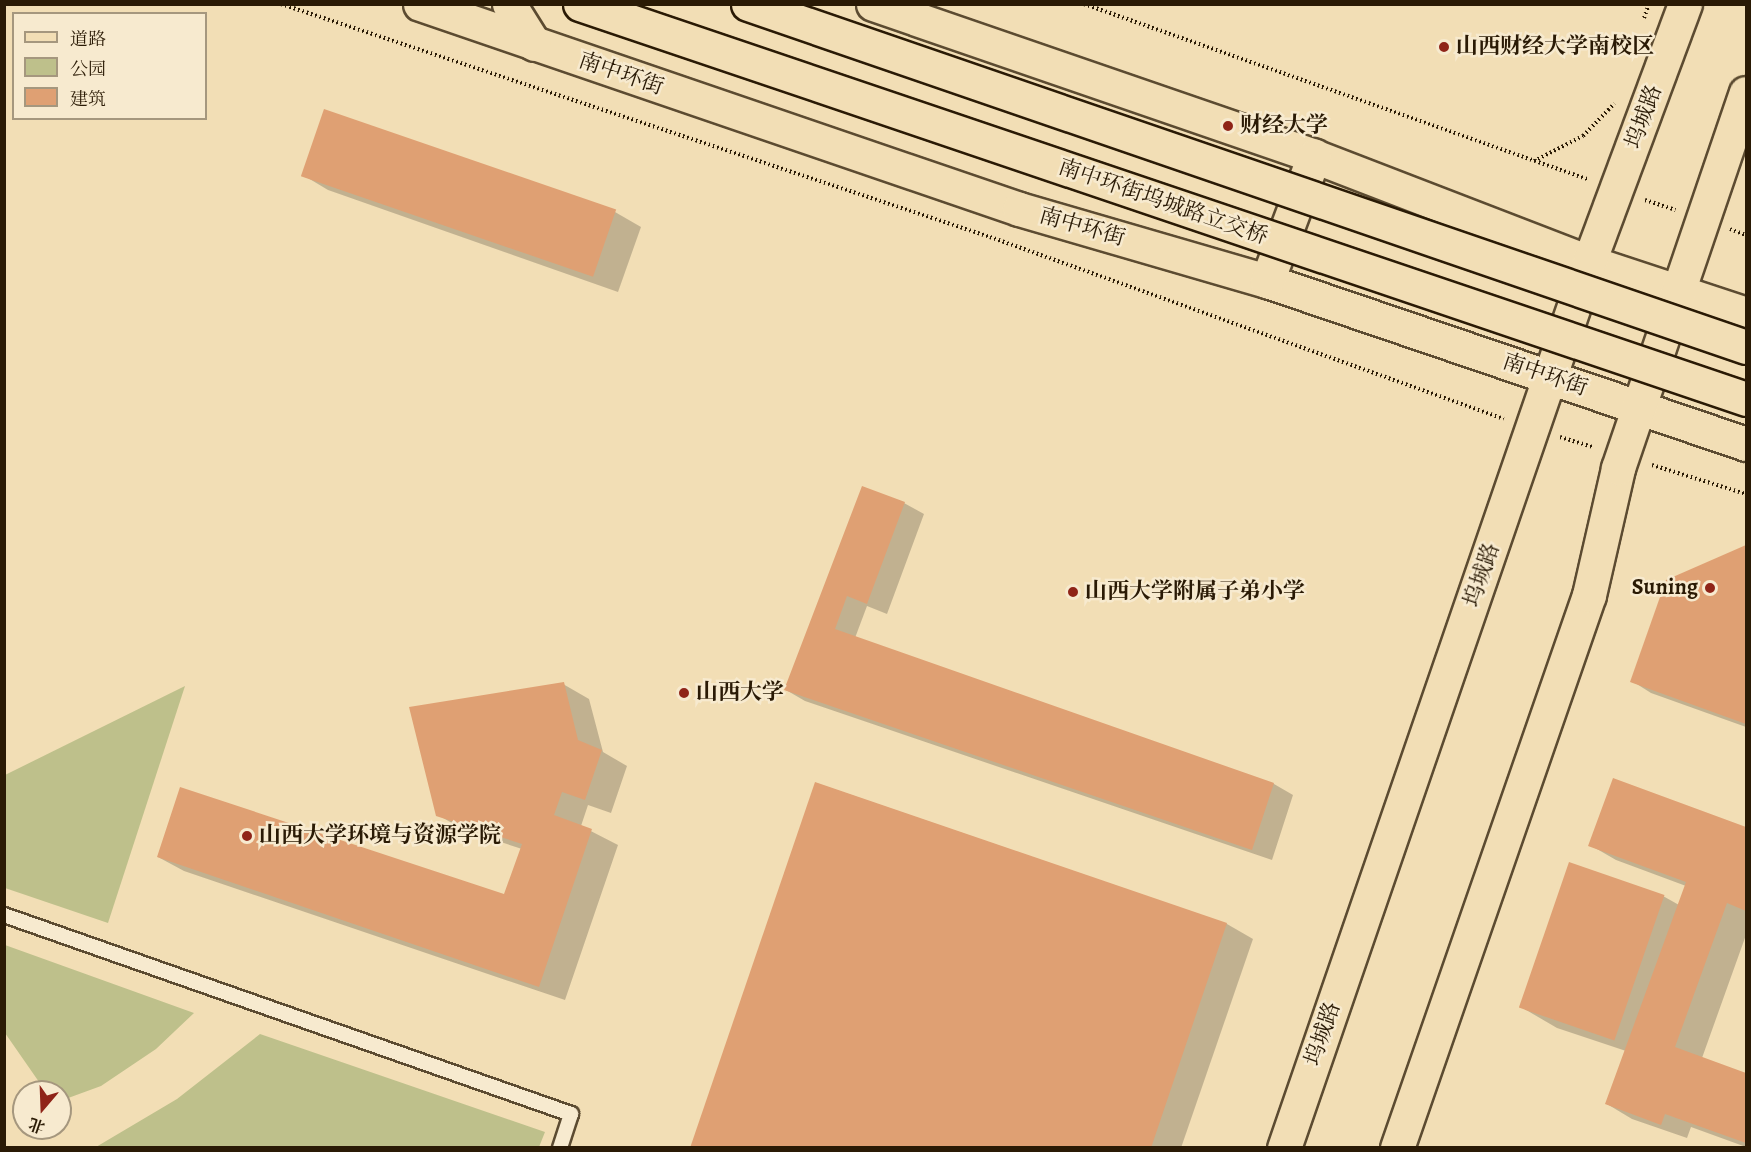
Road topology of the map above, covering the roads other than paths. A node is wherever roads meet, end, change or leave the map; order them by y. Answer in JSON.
{"nodes":[{"id":1,"x":420,"y":4,"type":"edge"},
{"id":2,"x":509,"y":4,"type":"edge"},
{"id":3,"x":580,"y":4,"type":"edge"},
{"id":4,"x":748,"y":4,"type":"edge"},
{"id":5,"x":873,"y":4,"type":"edge"},
{"id":6,"x":1684,"y":4,"type":"edge"},
{"id":7,"x":534,"y":44,"type":"junction"},
{"id":8,"x":1746,"y":93,"type":"edge"},
{"id":9,"x":1314,"y":156,"type":"junction"},
{"id":10,"x":1589,"y":261,"type":"junction"},
{"id":11,"x":1267,"y":281,"type":"junction"},
{"id":12,"x":1680,"y":290,"type":"junction"},
{"id":13,"x":1746,"y":314,"type":"edge"},
{"id":14,"x":1746,"y":346,"type":"edge"},
{"id":15,"x":1550,"y":376,"type":"junction"},
{"id":16,"x":1746,"y":399,"type":"edge"},
{"id":17,"x":1639,"y":406,"type":"junction"},
{"id":18,"x":1746,"y":444,"type":"edge"},
{"id":19,"x":4,"y":915,"type":"edge"},
{"id":20,"x":560,"y":1148,"type":"edge"},
{"id":21,"x":1284,"y":1148,"type":"edge"},
{"id":22,"x":1397,"y":1148,"type":"edge"}],
"edges":[{"from":1,"to":7,"type":"main road","name":"南中环街"},
{"from":2,"to":7,"type":"main road"},
{"from":3,"to":16,"type":"main road","name":"南中环街坞城路立交桥","bridge":true},
{"from":4,"to":14,"type":"main road","bridge":true},
{"from":5,"to":9,"type":"main road"},
{"from":6,"to":10,"type":"main road","name":"坞城路"},
{"from":7,"to":11,"type":"main road","name":"南中环街"},
{"from":8,"to":12,"type":"main road"},
{"from":9,"to":10,"type":"main road"},
{"from":9,"to":11,"type":"main road"},
{"from":10,"to":12,"type":"main road"},
{"from":10,"to":15,"type":"main road","name":"坞城路"},
{"from":11,"to":15,"type":"main road","name":"南中环街"},
{"from":12,"to":13,"type":"main road"},
{"from":12,"to":17,"type":"main road"},
{"from":15,"to":17,"type":"main road","name":"南中环街"},
{"from":15,"to":21,"type":"main road","name":"坞城路"},
{"from":17,"to":18,"type":"main road","name":"南中环街"},
{"from":17,"to":22,"type":"main road"},
{"from":19,"to":20,"type":"lane"}]}
